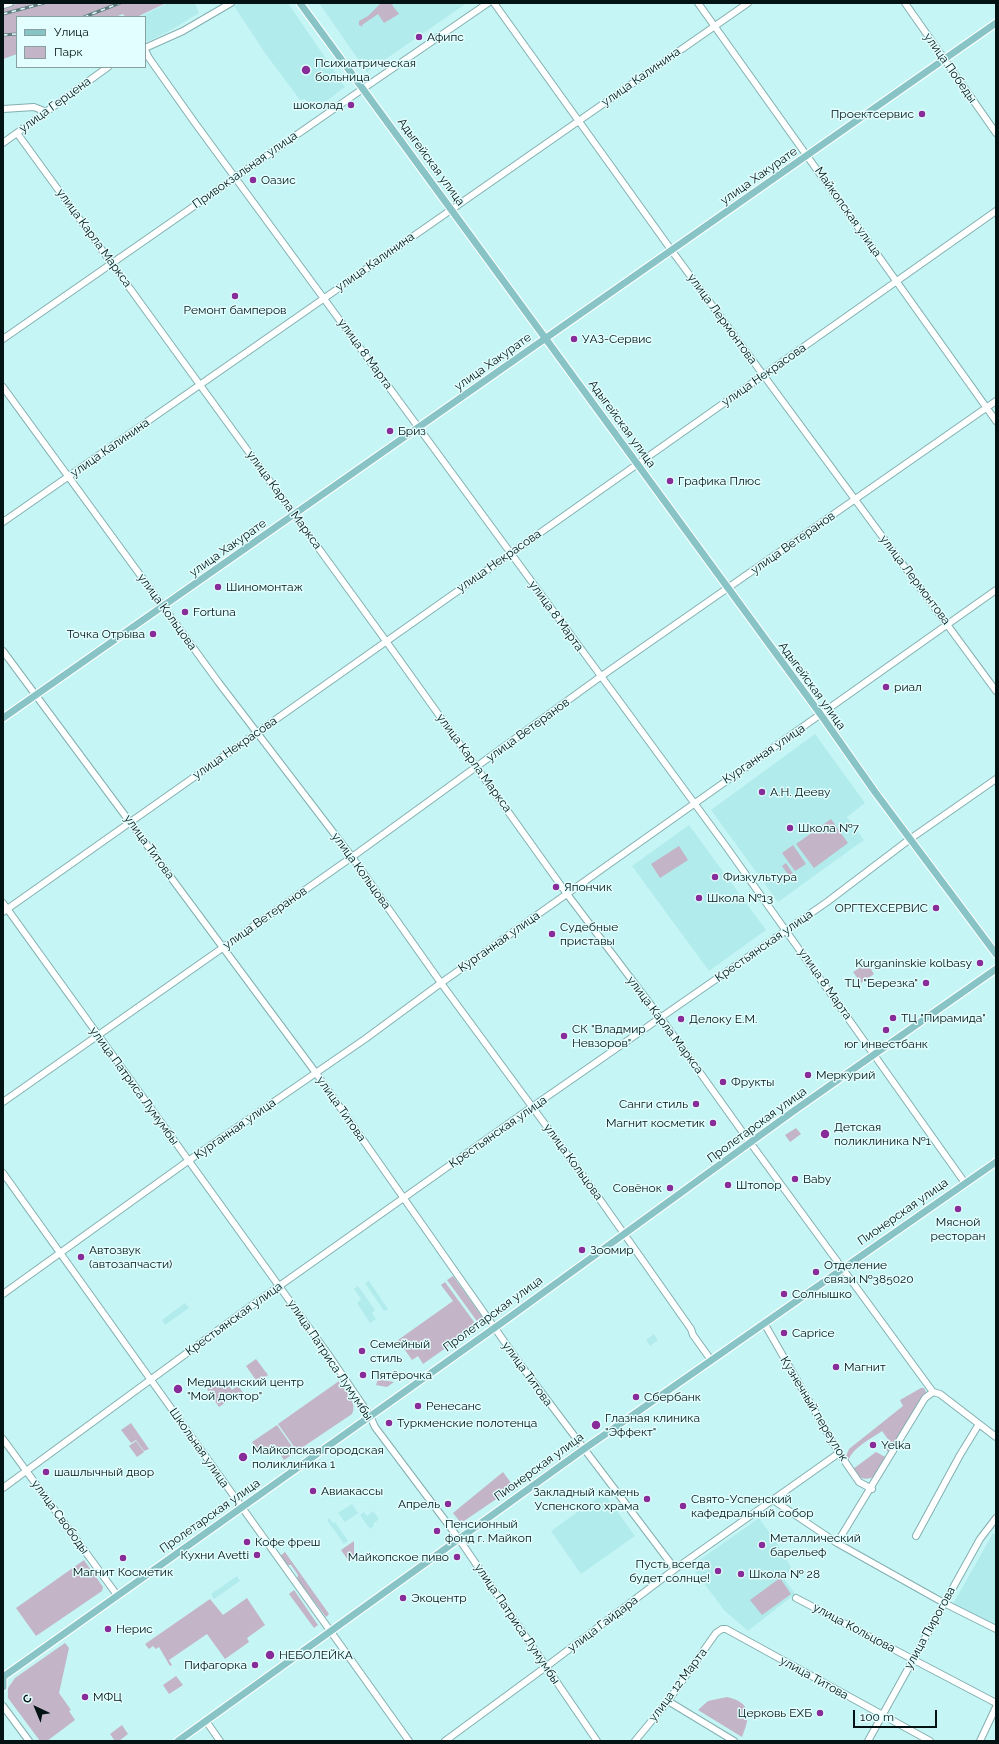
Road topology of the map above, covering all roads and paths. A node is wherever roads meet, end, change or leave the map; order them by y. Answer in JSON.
{"nodes":[{"id":1,"x":10,"y":3,"type":"edge"},
{"id":2,"x":231,"y":3,"type":"edge"},
{"id":3,"x":300,"y":3,"type":"edge"},
{"id":4,"x":488,"y":3,"type":"edge"},
{"id":5,"x":494,"y":3,"type":"edge"},
{"id":6,"x":698,"y":3,"type":"edge"},
{"id":7,"x":748,"y":3,"type":"edge"},
{"id":8,"x":905,"y":3,"type":"edge"},
{"id":9,"x":3,"y":5,"type":"edge"},
{"id":10,"x":996,"y":23,"type":"edge"},
{"id":11,"x":715,"y":26,"type":"junction"},
{"id":12,"x":146,"y":49,"type":"edge"},
{"id":13,"x":146,"y":51,"type":"edge"},
{"id":14,"x":945,"y":60,"type":"junction"},
{"id":15,"x":107,"y":68,"type":"edge"},
{"id":16,"x":364,"y":88,"type":"junction"},
{"id":17,"x":3,"y":109,"type":"edge"},
{"id":18,"x":44,"y":111,"type":"junction"},
{"id":19,"x":579,"y":121,"type":"junction"},
{"id":20,"x":17,"y":133,"type":"junction"},
{"id":21,"x":996,"y":133,"type":"edge"},
{"id":22,"x":3,"y":143,"type":"edge"},
{"id":23,"x":808,"y":155,"type":"junction"},
{"id":24,"x":236,"y":177,"type":"junction"},
{"id":25,"x":452,"y":209,"type":"junction"},
{"id":26,"x":996,"y":211,"type":"edge"},
{"id":27,"x":672,"y":251,"type":"junction"},
{"id":28,"x":112,"y":264,"type":"junction"},
{"id":29,"x":896,"y":281,"type":"junction"},
{"id":30,"x":324,"y":297,"type":"junction"},
{"id":31,"x":546,"y":338,"type":"junction"},
{"id":32,"x":3,"y":339,"type":"edge"},
{"id":33,"x":763,"y":375,"type":"junction"},
{"id":34,"x":201,"y":385,"type":"junction"},
{"id":35,"x":3,"y":387,"type":"edge"},
{"id":36,"x":996,"y":401,"type":"edge"},
{"id":37,"x":986,"y":408,"type":"junction"},
{"id":38,"x":996,"y":421,"type":"edge"},
{"id":39,"x":418,"y":428,"type":"junction"},
{"id":40,"x":637,"y":464,"type":"junction"},
{"id":41,"x":69,"y":476,"type":"junction"},
{"id":42,"x":855,"y":500,"type":"junction"},
{"id":43,"x":295,"y":515,"type":"junction"},
{"id":44,"x":3,"y":522,"type":"edge"},
{"id":45,"x":511,"y":553,"type":"junction"},
{"id":46,"x":728,"y":589,"type":"junction"},
{"id":47,"x":996,"y":590,"type":"edge"},
{"id":48,"x":163,"y":606,"type":"junction"},
{"id":49,"x":948,"y":624,"type":"junction"},
{"id":50,"x":386,"y":641,"type":"junction"},
{"id":51,"x":3,"y":651,"type":"edge"},
{"id":52,"x":600,"y":677,"type":"junction"},
{"id":53,"x":996,"y":691,"type":"edge"},
{"id":54,"x":35,"y":695,"type":"junction"},
{"id":55,"x":821,"y":715,"type":"junction"},
{"id":56,"x":3,"y":718,"type":"edge"},
{"id":57,"x":257,"y":732,"type":"junction"},
{"id":58,"x":477,"y":767,"type":"junction"},
{"id":59,"x":996,"y":779,"type":"edge"},
{"id":60,"x":693,"y":803,"type":"junction"},
{"id":61,"x":131,"y":822,"type":"junction"},
{"id":62,"x":910,"y":839,"type":"junction"},
{"id":63,"x":352,"y":857,"type":"junction"},
{"id":64,"x":567,"y":894,"type":"junction"},
{"id":65,"x":3,"y":903,"type":"edge"},
{"id":66,"x":5,"y":911,"type":"edge"},
{"id":67,"x":787,"y":931,"type":"junction"},
{"id":68,"x":223,"y":948,"type":"junction"},
{"id":69,"x":996,"y":954,"type":"edge"},
{"id":70,"x":996,"y":969,"type":"edge"},
{"id":71,"x":441,"y":983,"type":"junction"},
{"id":72,"x":661,"y":1018,"type":"junction"},
{"id":73,"x":98,"y":1036,"type":"junction"},
{"id":74,"x":874,"y":1056,"type":"junction"},
{"id":75,"x":316,"y":1073,"type":"junction"},
{"id":76,"x":3,"y":1102,"type":"edge"},
{"id":77,"x":532,"y":1107,"type":"junction"},
{"id":78,"x":751,"y":1143,"type":"junction"},
{"id":79,"x":188,"y":1161,"type":"junction"},
{"id":80,"x":996,"y":1162,"type":"edge"},
{"id":81,"x":3,"y":1174,"type":"edge"},
{"id":82,"x":965,"y":1183,"type":"junction"},
{"id":83,"x":404,"y":1198,"type":"junction"},
{"id":84,"x":624,"y":1234,"type":"junction"},
{"id":85,"x":60,"y":1254,"type":"junction"},
{"id":86,"x":843,"y":1268,"type":"junction"},
{"id":87,"x":279,"y":1287,"type":"junction"},
{"id":88,"x":3,"y":1294,"type":"edge"},
{"id":89,"x":764,"y":1324,"type":"junction"},
{"id":90,"x":494,"y":1328,"type":"junction"},
{"id":91,"x":711,"y":1360,"type":"junction"},
{"id":92,"x":151,"y":1380,"type":"junction"},
{"id":93,"x":933,"y":1392,"type":"junction"},
{"id":94,"x":370,"y":1416,"type":"junction"},
{"id":95,"x":979,"y":1424,"type":"junction"},
{"id":96,"x":996,"y":1437,"type":"edge"},
{"id":97,"x":3,"y":1439,"type":"edge"},
{"id":98,"x":584,"y":1449,"type":"junction"},
{"id":99,"x":840,"y":1453,"type":"junction"},
{"id":100,"x":26,"y":1471,"type":"junction"},
{"id":101,"x":3,"y":1488,"type":"edge"},
{"id":102,"x":872,"y":1489,"type":"junction"},
{"id":103,"x":773,"y":1500,"type":"junction"},
{"id":104,"x":241,"y":1508,"type":"junction"},
{"id":105,"x":996,"y":1518,"type":"edge"},
{"id":106,"x":916,"y":1536,"type":"dead end"},
{"id":107,"x":459,"y":1538,"type":"junction"},
{"id":108,"x":838,"y":1543,"type":"junction"},
{"id":109,"x":675,"y":1570,"type":"junction"},
{"id":110,"x":116,"y":1595,"type":"junction"},
{"id":111,"x":796,"y":1598,"type":"dead end"},
{"id":112,"x":944,"y":1603,"type":"junction"},
{"id":113,"x":996,"y":1629,"type":"edge"},
{"id":114,"x":720,"y":1630,"type":"joint"},
{"id":115,"x":332,"y":1631,"type":"junction"},
{"id":116,"x":913,"y":1659,"type":"junction"},
{"id":117,"x":547,"y":1666,"type":"junction"},
{"id":118,"x":3,"y":1678,"type":"edge"},
{"id":119,"x":3,"y":1687,"type":"edge"},
{"id":120,"x":668,"y":1701,"type":"junction"},
{"id":121,"x":996,"y":1703,"type":"edge"},
{"id":122,"x":3,"y":1706,"type":"edge"},
{"id":123,"x":996,"y":1707,"type":"edge"},
{"id":124,"x":882,"y":1715,"type":"junction"},
{"id":125,"x":206,"y":1721,"type":"junction"},
{"id":126,"x":595,"y":1740,"type":"edge"},
{"id":127,"x":29,"y":1741,"type":"edge"},
{"id":128,"x":178,"y":1741,"type":"edge"},
{"id":129,"x":220,"y":1741,"type":"edge"},
{"id":130,"x":409,"y":1741,"type":"edge"},
{"id":131,"x":445,"y":1741,"type":"edge"},
{"id":132,"x":636,"y":1741,"type":"edge"},
{"id":133,"x":734,"y":1741,"type":"edge"},
{"id":134,"x":868,"y":1741,"type":"edge"},
{"id":135,"x":930,"y":1741,"type":"edge"},
{"id":136,"x":980,"y":1741,"type":"edge"}],
"edges":[{"from":1,"to":9,"type":"street"},
{"from":2,"to":12,"type":"street"},
{"from":3,"to":16,"type":"main road","name":"Адыгейская улица"},
{"from":4,"to":16,"type":"street","name":"Привокзальная улица"},
{"from":5,"to":19,"type":"street","name":"улица Лермонтова"},
{"from":6,"to":11,"type":"street","name":"Майкопская улица"},
{"from":7,"to":11,"type":"street","name":"улица Калинина"},
{"from":8,"to":14,"type":"street","name":"улица Победы"},
{"from":10,"to":14,"type":"main road","name":"улица Хакурате"},
{"from":11,"to":19,"type":"street","name":"улица Калинина"},
{"from":11,"to":23,"type":"street","name":"Майкопская улица"},
{"from":13,"to":24,"type":"street","name":"улица 8 Марта"},
{"from":14,"to":21,"type":"street","name":"улица Победы"},
{"from":14,"to":23,"type":"main road","name":"улица Хакурате"},
{"from":15,"to":18,"type":"street","name":"улица Герцена"},
{"from":16,"to":24,"type":"street","name":"Привокзальная улица"},
{"from":16,"to":25,"type":"main road","name":"Адыгейская улица"},
{"from":17,"to":18,"type":"street"},
{"from":18,"to":20,"type":"street","name":"улица Герцена"},
{"from":19,"to":25,"type":"street","name":"улица Калинина"},
{"from":19,"to":27,"type":"street","name":"улица Лермонтова"},
{"from":20,"to":22,"type":"street","name":"улица Герцена"},
{"from":20,"to":28,"type":"street","name":"улица Карла Маркса"},
{"from":23,"to":27,"type":"main road","name":"улица Хакурате"},
{"from":23,"to":29,"type":"street","name":"Майкопская улица"},
{"from":24,"to":28,"type":"street","name":"Привокзальная улица"},
{"from":24,"to":30,"type":"street","name":"улица 8 Марта"},
{"from":25,"to":30,"type":"street","name":"улица Калинина"},
{"from":25,"to":31,"type":"main road","name":"Адыгейская улица"},
{"from":26,"to":29,"type":"street","name":"улица Некрасова"},
{"from":27,"to":31,"type":"main road","name":"улица Хакурате"},
{"from":27,"to":33,"type":"street","name":"улица Лермонтова"},
{"from":28,"to":32,"type":"street","name":"Привокзальная улица"},
{"from":28,"to":34,"type":"street","name":"улица Карла Маркса"},
{"from":29,"to":33,"type":"street","name":"улица Некрасова"},
{"from":29,"to":37,"type":"street","name":"Майкопская улица"},
{"from":30,"to":34,"type":"street","name":"улица Калинина"},
{"from":30,"to":39,"type":"street","name":"улица 8 Марта"},
{"from":31,"to":39,"type":"main road","name":"улица Хакурате"},
{"from":31,"to":40,"type":"main road","name":"Адыгейская улица"},
{"from":33,"to":40,"type":"street","name":"улица Некрасова"},
{"from":33,"to":42,"type":"street","name":"улица Лермонтова"},
{"from":34,"to":41,"type":"street","name":"улица Калинина"},
{"from":34,"to":43,"type":"street","name":"улица Карла Маркса"},
{"from":35,"to":41,"type":"street","name":"улица Кольцова"},
{"from":36,"to":37,"type":"street","name":"улица Ветеранов"},
{"from":37,"to":38,"type":"street","name":"Майкопская улица"},
{"from":37,"to":42,"type":"street","name":"улица Ветеранов"},
{"from":39,"to":43,"type":"main road","name":"улица Хакурате"},
{"from":39,"to":45,"type":"street","name":"улица 8 Марта"},
{"from":40,"to":45,"type":"street","name":"улица Некрасова"},
{"from":40,"to":46,"type":"main road","name":"Адыгейская улица"},
{"from":41,"to":44,"type":"street","name":"улица Калинина"},
{"from":41,"to":48,"type":"street","name":"улица Кольцова"},
{"from":42,"to":46,"type":"street","name":"улица Ветеранов"},
{"from":42,"to":49,"type":"street","name":"улица Лермонтова"},
{"from":43,"to":48,"type":"main road","name":"улица Хакурате"},
{"from":43,"to":50,"type":"street","name":"улица Карла Маркса"},
{"from":45,"to":50,"type":"street","name":"улица Некрасова"},
{"from":45,"to":52,"type":"street","name":"улица 8 Марта"},
{"from":46,"to":52,"type":"street","name":"улица Ветеранов"},
{"from":46,"to":55,"type":"main road","name":"Адыгейская улица"},
{"from":47,"to":49,"type":"street","name":"Курганная улица"},
{"from":48,"to":54,"type":"main road","name":"улица Хакурате"},
{"from":48,"to":57,"type":"street","name":"улица Кольцова"},
{"from":49,"to":53,"type":"street","name":"улица Лермонтова"},
{"from":49,"to":55,"type":"street","name":"Курганная улица"},
{"from":50,"to":57,"type":"street","name":"улица Некрасова"},
{"from":50,"to":58,"type":"street","name":"улица Карла Маркса"},
{"from":51,"to":54,"type":"street","name":"улица Титова"},
{"from":52,"to":58,"type":"street","name":"улица Ветеранов"},
{"from":52,"to":60,"type":"street","name":"улица 8 Марта"},
{"from":54,"to":56,"type":"main road","name":"улица Хакурате"},
{"from":54,"to":61,"type":"street","name":"улица Титова"},
{"from":55,"to":60,"type":"street","name":"Курганная улица"},
{"from":55,"to":62,"type":"main road","name":"Адыгейская улица"},
{"from":57,"to":61,"type":"street","name":"улица Некрасова"},
{"from":57,"to":63,"type":"street","name":"улица Кольцова"},
{"from":58,"to":63,"type":"street","name":"улица Ветеранов"},
{"from":58,"to":64,"type":"street","name":"улица Карла Маркса"},
{"from":59,"to":62,"type":"street","name":"Крестьянская улица"},
{"from":60,"to":64,"type":"street","name":"Курганная улица"},
{"from":60,"to":67,"type":"street","name":"улица 8 Марта"},
{"from":61,"to":66,"type":"street","name":"улица Некрасова"},
{"from":61,"to":68,"type":"street","name":"улица Титова"},
{"from":62,"to":67,"type":"street","name":"Крестьянская улица"},
{"from":62,"to":69,"type":"main road","name":"Адыгейская улица"},
{"from":63,"to":68,"type":"street","name":"улица Ветеранов"},
{"from":63,"to":71,"type":"street","name":"улица Кольцова"},
{"from":64,"to":71,"type":"street","name":"Курганная улица"},
{"from":64,"to":72,"type":"street","name":"улица Карла Маркса"},
{"from":65,"to":66,"type":"street","name":"улица Патриса Лумумбы"},
{"from":66,"to":73,"type":"street","name":"улица Патриса Лумумбы"},
{"from":67,"to":72,"type":"street","name":"Крестьянская улица"},
{"from":67,"to":74,"type":"street","name":"улица 8 Марта"},
{"from":68,"to":73,"type":"street","name":"улица Ветеранов"},
{"from":68,"to":75,"type":"street","name":"улица Титова"},
{"from":70,"to":74,"type":"main road","name":"Пролетарская улица"},
{"from":71,"to":75,"type":"street","name":"Курганная улица"},
{"from":71,"to":77,"type":"street","name":"улица Кольцова"},
{"from":72,"to":77,"type":"street","name":"Крестьянская улица"},
{"from":72,"to":78,"type":"street","name":"улица Карла Маркса"},
{"from":73,"to":76,"type":"street","name":"улица Ветеранов"},
{"from":73,"to":79,"type":"street","name":"улица Патриса Лумумбы"},
{"from":74,"to":78,"type":"main road","name":"Пролетарская улица"},
{"from":74,"to":82,"type":"street","name":"улица 8 Марта"},
{"from":75,"to":79,"type":"street","name":"Курганная улица"},
{"from":75,"to":83,"type":"street","name":"улица Титова"},
{"from":77,"to":83,"type":"street","name":"Крестьянская улица"},
{"from":77,"to":84,"type":"street","name":"улица Кольцова"},
{"from":78,"to":84,"type":"main road","name":"Пролетарская улица"},
{"from":78,"to":86,"type":"street","name":"улица Карла Маркса"},
{"from":79,"to":85,"type":"street","name":"Курганная улица"},
{"from":79,"to":87,"type":"street","name":"улица Патриса Лумумбы"},
{"from":80,"to":82,"type":"main road","name":"Пионерская улица"},
{"from":81,"to":85,"type":"street","name":"Школьная улица"},
{"from":82,"to":86,"type":"main road","name":"Пионерская улица"},
{"from":83,"to":87,"type":"street","name":"Крестьянская улица"},
{"from":83,"to":90,"type":"street","name":"улица Титова"},
{"from":84,"to":90,"type":"main road","name":"Пролетарская улица"},
{"from":84,"to":91,"type":"street","name":"улица Кольцова"},
{"from":85,"to":88,"type":"street","name":"Курганная улица"},
{"from":85,"to":92,"type":"street","name":"Школьная улица"},
{"from":86,"to":89,"type":"main road","name":"Пионерская улица"},
{"from":86,"to":93,"type":"street","name":"улица Карла Маркса"},
{"from":87,"to":92,"type":"street","name":"Крестьянская улица"},
{"from":87,"to":94,"type":"street","name":"улица Патриса Лумумбы"},
{"from":89,"to":91,"type":"main road","name":"Пионерская улица"},
{"from":89,"to":99,"type":"street","name":"Кузнечный переулок"},
{"from":90,"to":94,"type":"main road","name":"Пролетарская улица"},
{"from":90,"to":98,"type":"street","name":"улица Титова"},
{"from":91,"to":98,"type":"main road","name":"Пионерская улица"},
{"from":92,"to":100,"type":"street","name":"Крестьянская улица"},
{"from":92,"to":104,"type":"street","name":"Школьная улица"},
{"from":93,"to":95,"type":"street"},
{"from":93,"to":102,"type":"street"},
{"from":94,"to":104,"type":"main road","name":"Пролетарская улица"},
{"from":94,"to":107,"type":"street","name":"улица Патриса Лумумбы"},
{"from":95,"to":96,"type":"street"},
{"from":95,"to":106,"type":"street"},
{"from":97,"to":100,"type":"street","name":"улица Свободы"},
{"from":98,"to":107,"type":"main road","name":"Пионерская улица"},
{"from":98,"to":109,"type":"street","name":"улица Титова"},
{"from":99,"to":102,"type":"street","name":"Кузнечный переулок"},
{"from":99,"to":103,"type":"street","name":"улица Гайдара"},
{"from":100,"to":101,"type":"street","name":"Крестьянская улица"},
{"from":100,"to":110,"type":"street","name":"улица Свободы"},
{"from":102,"to":108,"type":"street"},
{"from":103,"to":108,"type":"street"},
{"from":103,"to":109,"type":"street","name":"улица Гайдара"},
{"from":104,"to":110,"type":"main road","name":"Пролетарская улица"},
{"from":104,"to":115,"type":"street","name":"Школьная улица"},
{"from":105,"to":112,"type":"street","name":"улица Пирогова"},
{"from":107,"to":115,"type":"main road","name":"Пионерская улица"},
{"from":107,"to":117,"type":"street","name":"улица Патриса Лумумбы"},
{"from":108,"to":112,"type":"street"},
{"from":109,"to":117,"type":"street","name":"улица Гайдара"},
{"from":110,"to":118,"type":"main road","name":"Пролетарская улица"},
{"from":111,"to":116,"type":"street","name":"улица Кольцова"},
{"from":112,"to":113,"type":"street"},
{"from":112,"to":116,"type":"street","name":"улица Пирогова"},
{"from":114,"to":120,"type":"street","name":"улица 12 Марта"},
{"from":114,"to":124,"type":"street","name":"улица Титова"},
{"from":115,"to":125,"type":"main road","name":"Пионерская улица"},
{"from":115,"to":130,"type":"street","name":"Школьная улица"},
{"from":116,"to":121,"type":"street","name":"улица Кольцова"},
{"from":116,"to":124,"type":"street","name":"улица Пирогова"},
{"from":117,"to":126,"type":"street","name":"улица Патриса Лумумбы"},
{"from":117,"to":131,"type":"street","name":"улица Гайдара"},
{"from":118,"to":119,"type":"main road"},
{"from":120,"to":132,"type":"street","name":"улица 12 Марта"},
{"from":120,"to":133,"type":"street"},
{"from":122,"to":127,"type":"street"},
{"from":123,"to":136,"type":"street"},
{"from":124,"to":134,"type":"street","name":"улица Пирогова"},
{"from":124,"to":135,"type":"street","name":"улица Титова"},
{"from":125,"to":128,"type":"main road","name":"Пионерская улица"},
{"from":125,"to":129,"type":"street"}]}
